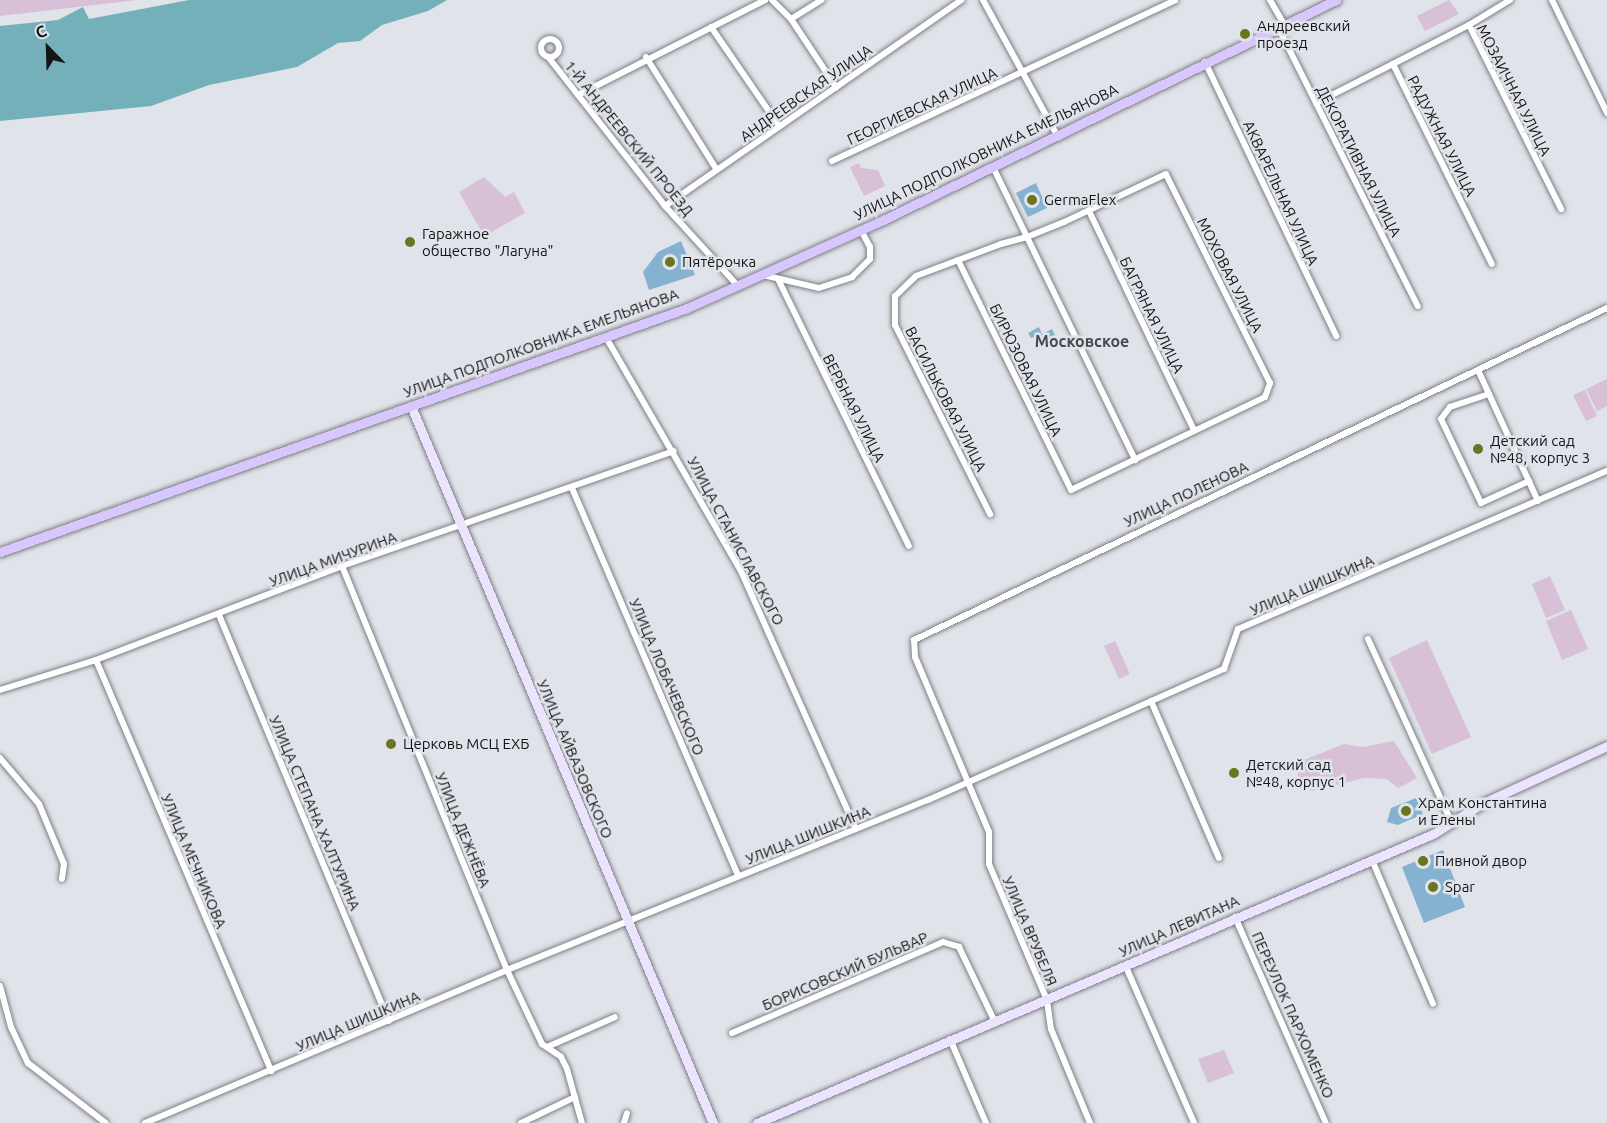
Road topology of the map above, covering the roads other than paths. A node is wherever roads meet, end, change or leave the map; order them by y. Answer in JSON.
{"nodes":[{"id":1,"x":765,"y":0,"type":"edge"},
{"id":2,"x":772,"y":0,"type":"edge"},
{"id":3,"x":821,"y":0,"type":"edge"},
{"id":4,"x":961,"y":0,"type":"edge"},
{"id":5,"x":983,"y":0,"type":"edge"},
{"id":6,"x":1175,"y":0,"type":"edge"},
{"id":7,"x":1270,"y":0,"type":"edge"},
{"id":8,"x":1336,"y":0,"type":"edge"},
{"id":9,"x":1510,"y":0,"type":"edge"},
{"id":10,"x":1552,"y":0,"type":"edge"},
{"id":11,"x":791,"y":19,"type":"junction"},
{"id":12,"x":1281,"y":25,"type":"junction"},
{"id":13,"x":1469,"y":25,"type":"junction"},
{"id":14,"x":711,"y":27,"type":"junction"},
{"id":15,"x":646,"y":57,"type":"junction"},
{"id":16,"x":549,"y":58,"type":"dead end"},
{"id":17,"x":1204,"y":61,"type":"junction"},
{"id":18,"x":1393,"y":64,"type":"junction"},
{"id":19,"x":1022,"y":71,"type":"junction"},
{"id":20,"x":836,"y":87,"type":"junction"},
{"id":21,"x":578,"y":94,"type":"junction"},
{"id":22,"x":1316,"y":103,"type":"junction"},
{"id":23,"x":1607,"y":113,"type":"edge"},
{"id":24,"x":779,"y":126,"type":"junction"},
{"id":25,"x":1058,"y":137,"type":"junction"},
{"id":26,"x":832,"y":162,"type":"dead end"},
{"id":27,"x":993,"y":167,"type":"junction"},
{"id":28,"x":717,"y":170,"type":"junction"},
{"id":29,"x":665,"y":206,"type":"junction"},
{"id":30,"x":1561,"y":209,"type":"dead end"},
{"id":31,"x":1089,"y":211,"type":"junction"},
{"id":32,"x":861,"y":230,"type":"junction"},
{"id":33,"x":1027,"y":237,"type":"junction"},
{"id":34,"x":958,"y":260,"type":"junction"},
{"id":35,"x":1492,"y":264,"type":"dead end"},
{"id":36,"x":764,"y":275,"type":"junction"},
{"id":37,"x":779,"y":280,"type":"junction"},
{"id":38,"x":738,"y":286,"type":"junction"},
{"id":39,"x":1418,"y":306,"type":"dead end"},
{"id":40,"x":1607,"y":308,"type":"edge"},
{"id":41,"x":1335,"y":336,"type":"dead end"},
{"id":42,"x":607,"y":339,"type":"junction"},
{"id":43,"x":1478,"y":370,"type":"junction"},
{"id":44,"x":1489,"y":394,"type":"junction"},
{"id":45,"x":411,"y":406,"type":"junction"},
{"id":46,"x":1194,"y":430,"type":"junction"},
{"id":47,"x":674,"y":451,"type":"junction"},
{"id":48,"x":1135,"y":460,"type":"junction"},
{"id":49,"x":1607,"y":471,"type":"edge"},
{"id":50,"x":1529,"y":481,"type":"junction"},
{"id":51,"x":572,"y":489,"type":"junction"},
{"id":52,"x":1071,"y":490,"type":"joint"},
{"id":53,"x":1538,"y":501,"type":"junction"},
{"id":54,"x":990,"y":514,"type":"dead end"},
{"id":55,"x":461,"y":526,"type":"junction"},
{"id":56,"x":909,"y":546,"type":"dead end"},
{"id":57,"x":0,"y":552,"type":"edge"},
{"id":58,"x":342,"y":566,"type":"junction"},
{"id":59,"x":219,"y":615,"type":"junction"},
{"id":60,"x":1368,"y":639,"type":"dead end"},
{"id":61,"x":96,"y":660,"type":"junction"},
{"id":62,"x":0,"y":690,"type":"edge"},
{"id":63,"x":1151,"y":701,"type":"junction"},
{"id":64,"x":1607,"y":746,"type":"edge"},
{"id":65,"x":0,"y":758,"type":"edge"},
{"id":66,"x":968,"y":780,"type":"junction"},
{"id":67,"x":1451,"y":821,"type":"junction"},
{"id":68,"x":856,"y":829,"type":"junction"},
{"id":69,"x":1219,"y":858,"type":"dead end"},
{"id":70,"x":1372,"y":860,"type":"junction"},
{"id":71,"x":738,"y":875,"type":"junction"},
{"id":72,"x":62,"y":879,"type":"dead end"},
{"id":73,"x":1235,"y":917,"type":"junction"},
{"id":74,"x":627,"y":922,"type":"junction"},
{"id":75,"x":1126,"y":967,"type":"junction"},
{"id":76,"x":507,"y":970,"type":"junction"},
{"id":77,"x":0,"y":986,"type":"edge"},
{"id":78,"x":1047,"y":1000,"type":"junction"},
{"id":79,"x":1433,"y":1004,"type":"dead end"},
{"id":80,"x":8,"y":1011,"type":"junction"},
{"id":81,"x":0,"y":1015,"type":"edge"},
{"id":82,"x":615,"y":1017,"type":"dead end"},
{"id":83,"x":994,"y":1020,"type":"junction"},
{"id":84,"x":389,"y":1021,"type":"junction"},
{"id":85,"x":732,"y":1033,"type":"dead end"},
{"id":86,"x":950,"y":1039,"type":"junction"},
{"id":87,"x":547,"y":1047,"type":"junction"},
{"id":88,"x":271,"y":1071,"type":"junction"},
{"id":89,"x":575,"y":1097,"type":"junction"},
{"id":90,"x":627,"y":1113,"type":"dead end"},
{"id":91,"x":106,"y":1123,"type":"edge"},
{"id":92,"x":145,"y":1123,"type":"edge"},
{"id":93,"x":521,"y":1123,"type":"edge"},
{"id":94,"x":582,"y":1123,"type":"edge"},
{"id":95,"x":624,"y":1123,"type":"edge"},
{"id":96,"x":713,"y":1123,"type":"edge"},
{"id":97,"x":757,"y":1123,"type":"edge"},
{"id":98,"x":986,"y":1123,"type":"edge"},
{"id":99,"x":1090,"y":1123,"type":"edge"},
{"id":100,"x":1194,"y":1123,"type":"edge"},
{"id":101,"x":1326,"y":1123,"type":"edge"}],
"edges":[{"from":1,"to":14,"type":"street"},
{"from":2,"to":11,"type":"street"},
{"from":3,"to":11,"type":"street"},
{"from":4,"to":20,"type":"street","name":"АНДРЕЕВСКАЯ УЛИЦА"},
{"from":5,"to":19,"type":"street"},
{"from":6,"to":19,"type":"street","name":"ГЕОРГИЕВСКАЯ УЛИЦА"},
{"from":7,"to":12,"type":"street","name":"ДЕКОРАТИВНАЯ УЛИЦА"},
{"from":8,"to":12,"type":"main road","name":"УЛИЦА ПОДПОЛКОВНИКА ЕМЕЛЬЯНОВА"},
{"from":9,"to":13,"type":"street"},
{"from":10,"to":23,"type":"street"},
{"from":11,"to":20,"type":"street"},
{"from":12,"to":17,"type":"main road","name":"УЛИЦА ПОДПОЛКОВНИКА ЕМЕЛЬЯНОВА"},
{"from":12,"to":22,"type":"street","name":"ДЕКОРАТИВНАЯ УЛИЦА"},
{"from":13,"to":18,"type":"street","name":"МОЗАИЧНАЯ УЛИЦА"},
{"from":13,"to":30,"type":"street","name":"МОЗАИЧНАЯ УЛИЦА"},
{"from":14,"to":15,"type":"street"},
{"from":14,"to":24,"type":"street"},
{"from":15,"to":21,"type":"street"},
{"from":15,"to":28,"type":"street"},
{"from":16,"to":21,"type":"street","name":"1-Й АНДРЕЕВСКИЙ ПРОЕЗД"},
{"from":17,"to":25,"type":"main road","name":"УЛИЦА ПОДПОЛКОВНИКА ЕМЕЛЬЯНОВА"},
{"from":17,"to":41,"type":"street","name":"АКВАРЕЛЬНАЯ УЛИЦА"},
{"from":18,"to":22,"type":"street","name":"РАДУЖНАЯ УЛИЦА"},
{"from":18,"to":35,"type":"street","name":"РАДУЖНАЯ УЛИЦА"},
{"from":19,"to":25,"type":"street"},
{"from":19,"to":26,"type":"street","name":"ГЕОРГИЕВСКАЯ УЛИЦА"},
{"from":20,"to":24,"type":"street","name":"АНДРЕЕВСКАЯ УЛИЦА"},
{"from":21,"to":29,"type":"street","name":"1-Й АНДРЕЕВСКИЙ ПРОЕЗД"},
{"from":22,"to":39,"type":"street","name":"ДЕКОРАТИВНАЯ УЛИЦА"},
{"from":24,"to":28,"type":"street","name":"АНДРЕЕВСКАЯ УЛИЦА"},
{"from":25,"to":27,"type":"main road","name":"УЛИЦА ПОДПОЛКОВНИКА ЕМЕЛЬЯНОВА"},
{"from":27,"to":32,"type":"main road","name":"УЛИЦА ПОДПОЛКОВНИКА ЕМЕЛЬЯНОВА"},
{"from":27,"to":33,"type":"street"},
{"from":28,"to":29,"type":"street","name":"АНДРЕЕВСКАЯ УЛИЦА"},
{"from":29,"to":38,"type":"street","name":"1-Й АНДРЕЕВСКИЙ ПРОЕЗД"},
{"from":31,"to":33,"type":"street","name":"МОХОВАЯ УЛИЦА"},
{"from":31,"to":46,"type":"street","name":"БАГРЯНАЯ УЛИЦА"},
{"from":31,"to":46,"type":"street","name":"МОХОВАЯ УЛИЦА"},
{"from":32,"to":36,"type":"main road","name":"УЛИЦА ПОДПОЛКОВНИКА ЕМЕЛЬЯНОВА"},
{"from":32,"to":37,"type":"street"},
{"from":33,"to":34,"type":"street","name":"МОХОВАЯ УЛИЦА"},
{"from":33,"to":48,"type":"street"},
{"from":34,"to":52,"type":"street","name":"БИРЮЗОВАЯ УЛИЦА"},
{"from":34,"to":54,"type":"street","name":"ВАСИЛЬКОВАЯ УЛИЦА"},
{"from":36,"to":37,"type":"street"},
{"from":36,"to":38,"type":"main road","name":"УЛИЦА ПОДПОЛКОВНИКА ЕМЕЛЬЯНОВА"},
{"from":37,"to":56,"type":"street","name":"ВЕРБНАЯ УЛИЦА"},
{"from":38,"to":42,"type":"main road","name":"УЛИЦА ПОДПОЛКОВНИКА ЕМЕЛЬЯНОВА"},
{"from":40,"to":43,"type":"street","name":"УЛИЦА ПОЛЕНОВА"},
{"from":42,"to":45,"type":"main road","name":"УЛИЦА ПОДПОЛКОВНИКА ЕМЕЛЬЯНОВА"},
{"from":42,"to":47,"type":"street","name":"УЛИЦА СТАНИСЛАВСКОГО"},
{"from":43,"to":44,"type":"street"},
{"from":43,"to":66,"type":"street","name":"УЛИЦА ПОЛЕНОВА"},
{"from":44,"to":50,"type":"street"},
{"from":44,"to":50,"type":"street"},
{"from":45,"to":55,"type":"street","name":"УЛИЦА АЙВАЗОВСКОГО"},
{"from":45,"to":57,"type":"main road","name":"УЛИЦА ПОДПОЛКОВНИКА ЕМЕЛЬЯНОВА"},
{"from":46,"to":48,"type":"street","name":"МОХОВАЯ УЛИЦА"},
{"from":47,"to":51,"type":"street","name":"УЛИЦА МИЧУРИНА"},
{"from":47,"to":68,"type":"street","name":"УЛИЦА СТАНИСЛАВСКОГО"},
{"from":48,"to":52,"type":"street","name":"МОХОВАЯ УЛИЦА"},
{"from":49,"to":53,"type":"street"},
{"from":50,"to":53,"type":"street"},
{"from":51,"to":55,"type":"street","name":"УЛИЦА МИЧУРИНА"},
{"from":51,"to":71,"type":"street","name":"УЛИЦА ЛОБАЧЕВСКОГО"},
{"from":53,"to":63,"type":"street","name":"УЛИЦА ШИШКИНА"},
{"from":55,"to":58,"type":"street","name":"УЛИЦА МИЧУРИНА"},
{"from":55,"to":74,"type":"street","name":"УЛИЦА АЙВАЗОВСКОГО"},
{"from":58,"to":59,"type":"street","name":"УЛИЦА МИЧУРИНА"},
{"from":58,"to":76,"type":"street","name":"УЛИЦА ДЕЖНЁВА"},
{"from":59,"to":61,"type":"street","name":"УЛИЦА МИЧУРИНА"},
{"from":59,"to":84,"type":"street","name":"УЛИЦА СТЕПАНА ХАЛТУРИНА"},
{"from":60,"to":67,"type":"street"},
{"from":61,"to":62,"type":"street","name":"УЛИЦА МИЧУРИНА"},
{"from":61,"to":88,"type":"street","name":"УЛИЦА МЕЧНИКОВА"},
{"from":63,"to":66,"type":"street","name":"УЛИЦА ШИШКИНА"},
{"from":63,"to":69,"type":"street"},
{"from":64,"to":67,"type":"street","name":"УЛИЦА ЛЕВИТАНА"},
{"from":65,"to":72,"type":"street"},
{"from":66,"to":68,"type":"street","name":"УЛИЦА ШИШКИНА"},
{"from":66,"to":78,"type":"street","name":"УЛИЦА ВРУБЕЛЯ"},
{"from":67,"to":70,"type":"street","name":"УЛИЦА ЛЕВИТАНА"},
{"from":68,"to":71,"type":"street","name":"УЛИЦА ШИШКИНА"},
{"from":70,"to":73,"type":"street","name":"УЛИЦА ЛЕВИТАНА"},
{"from":70,"to":79,"type":"street"},
{"from":71,"to":74,"type":"street","name":"УЛИЦА ШИШКИНА"},
{"from":73,"to":75,"type":"street","name":"УЛИЦА ЛЕВИТАНА"},
{"from":73,"to":101,"type":"street","name":"ПЕРЕУЛОК ПАРХОМЕНКО"},
{"from":74,"to":76,"type":"street","name":"УЛИЦА ШИШКИНА"},
{"from":74,"to":96,"type":"street","name":"УЛИЦА АЙВАЗОВСКОГО"},
{"from":75,"to":78,"type":"street","name":"УЛИЦА ЛЕВИТАНА"},
{"from":75,"to":100,"type":"street"},
{"from":76,"to":84,"type":"street","name":"УЛИЦА ШИШКИНА"},
{"from":76,"to":87,"type":"street","name":"УЛИЦА ДЕЖНЁВА"},
{"from":77,"to":80,"type":"street"},
{"from":78,"to":83,"type":"street","name":"УЛИЦА ЛЕВИТАНА"},
{"from":78,"to":99,"type":"street","name":"УЛИЦА ВРУБЕЛЯ"},
{"from":80,"to":81,"type":"street"},
{"from":80,"to":91,"type":"street"},
{"from":82,"to":87,"type":"street"},
{"from":83,"to":85,"type":"street","name":"БОРИСОВСКИЙ БУЛЬВАР"},
{"from":83,"to":86,"type":"street","name":"УЛИЦА ЛЕВИТАНА"},
{"from":84,"to":88,"type":"street","name":"УЛИЦА ШИШКИНА"},
{"from":86,"to":97,"type":"street","name":"УЛИЦА ЛЕВИТАНА"},
{"from":86,"to":98,"type":"street"},
{"from":87,"to":89,"type":"street","name":"УЛИЦА ДЕЖНЁВА"},
{"from":88,"to":92,"type":"street","name":"УЛИЦА ШИШКИНА"},
{"from":89,"to":93,"type":"street"},
{"from":89,"to":94,"type":"street","name":"УЛИЦА ДЕЖНЁВА"},
{"from":90,"to":95,"type":"street"}]}
